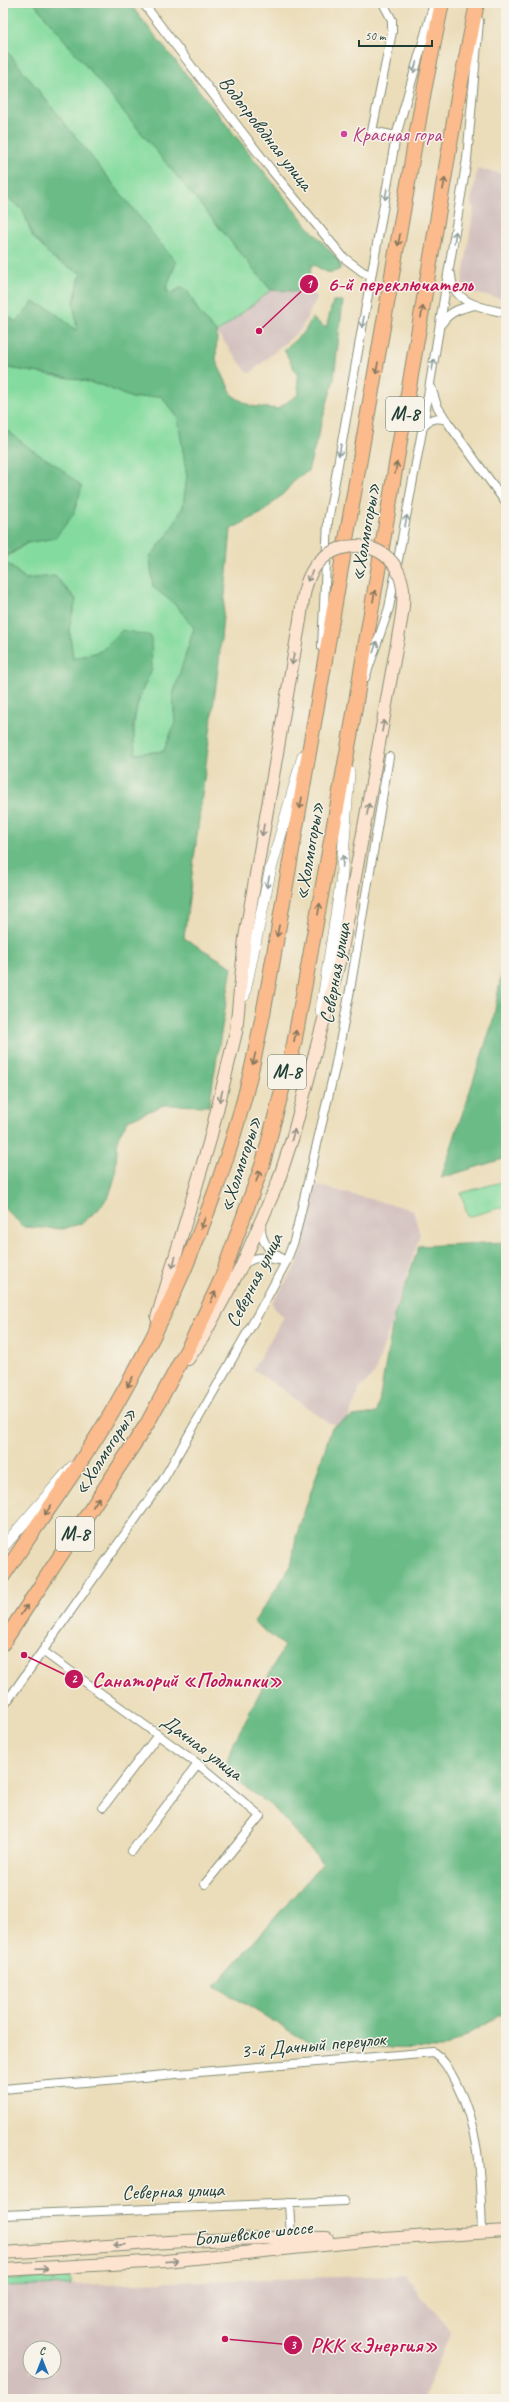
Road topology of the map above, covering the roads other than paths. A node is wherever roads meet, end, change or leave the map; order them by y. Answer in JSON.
{"nodes":[{"id":1,"x":143,"y":3,"type":"edge"},
{"id":2,"x":383,"y":3,"type":"edge"},
{"id":3,"x":434,"y":3,"type":"edge"},
{"id":4,"x":442,"y":3,"type":"edge"},
{"id":5,"x":477,"y":3,"type":"edge"},
{"id":6,"x":481,"y":3,"type":"edge"},
{"id":7,"x":396,"y":136,"type":"junction"},
{"id":8,"x":450,"y":267,"type":"junction"},
{"id":9,"x":372,"y":275,"type":"junction"},
{"id":10,"x":475,"y":305,"type":"junction"},
{"id":11,"x":506,"y":313,"type":"edge"},
{"id":12,"x":440,"y":326,"type":"junction"},
{"id":13,"x":430,"y":382,"type":"junction"},
{"id":14,"x":446,"y":420,"type":"junction"},
{"id":15,"x":423,"y":426,"type":"junction"},
{"id":16,"x":506,"y":503,"type":"edge"},
{"id":17,"x":319,"y":700,"type":"junction"},
{"id":18,"x":354,"y":711,"type":"junction"},
{"id":19,"x":315,"y":724,"type":"junction"},
{"id":20,"x":351,"y":731,"type":"junction"},
{"id":21,"x":389,"y":757,"type":"dead end"},
{"id":22,"x":236,"y":1032,"type":"junction"},
{"id":23,"x":317,"y":1038,"type":"junction"},
{"id":24,"x":262,"y":1221,"type":"junction"},
{"id":25,"x":286,"y":1262,"type":"junction"},
{"id":26,"x":242,"y":1265,"type":"junction"},
{"id":27,"x":148,"y":1348,"type":"junction"},
{"id":28,"x":164,"y":1395,"type":"junction"},
{"id":29,"x":94,"y":1443,"type":"junction"},
{"id":30,"x":3,"y":1547,"type":"edge"},
{"id":31,"x":3,"y":1576,"type":"edge"},
{"id":32,"x":3,"y":1643,"type":"edge"},
{"id":33,"x":44,"y":1652,"type":"junction"},
{"id":34,"x":3,"y":1707,"type":"edge"},
{"id":35,"x":158,"y":1735,"type":"junction"},
{"id":36,"x":198,"y":1764,"type":"junction"},
{"id":37,"x":103,"y":1807,"type":"dead end"},
{"id":38,"x":132,"y":1851,"type":"dead end"},
{"id":39,"x":205,"y":1884,"type":"dead end"},
{"id":40,"x":3,"y":2089,"type":"edge"},
{"id":41,"x":344,"y":2201,"type":"dead end"},
{"id":42,"x":289,"y":2203,"type":"junction"},
{"id":43,"x":3,"y":2215,"type":"edge"},
{"id":44,"x":506,"y":2231,"type":"edge"},
{"id":45,"x":482,"y":2233,"type":"junction"},
{"id":46,"x":290,"y":2238,"type":"junction"},
{"id":47,"x":384,"y":2239,"type":"junction"},
{"id":48,"x":3,"y":2249,"type":"edge"},
{"id":49,"x":41,"y":2250,"type":"junction"},
{"id":50,"x":3,"y":2253,"type":"edge"},
{"id":51,"x":3,"y":2270,"type":"edge"}],
"edges":[{"from":1,"to":9,"type":"street","name":"Водопроводная улица"},
{"from":2,"to":7,"type":"street"},
{"from":3,"to":7,"type":"street","one_way":true},
{"from":4,"to":17,"type":"highway","name":"«Холмогоры»","number":"М-8","one_way":true},
{"from":18,"to":5,"type":"highway","name":"«Холмогоры»","number":"М-8","one_way":true},
{"from":8,"to":6,"type":"street","one_way":true},
{"from":7,"to":9,"type":"street","one_way":true},
{"from":8,"to":10,"type":"street"},
{"from":8,"to":12,"type":"street"},
{"from":9,"to":17,"type":"street","one_way":true},
{"from":10,"to":11,"type":"street"},
{"from":10,"to":12,"type":"street"},
{"from":13,"to":12,"type":"street","one_way":true},
{"from":13,"to":14,"type":"street"},
{"from":13,"to":15,"type":"street"},
{"from":14,"to":15,"type":"street"},
{"from":14,"to":16,"type":"street"},
{"from":18,"to":15,"type":"street","one_way":true},
{"from":17,"to":19,"type":"highway","name":"«Холмогоры»","number":"М-8"},
{"from":18,"to":20,"type":"highway","name":"«Холмогоры»","number":"М-8"},
{"from":19,"to":22,"type":"street","one_way":true},
{"from":19,"to":27,"type":"highway","name":"«Холмогоры»","number":"М-8","one_way":true},
{"from":23,"to":20,"type":"street","one_way":true},
{"from":28,"to":20,"type":"highway","name":"«Холмогоры»","number":"М-8","one_way":true},
{"from":21,"to":25,"type":"street","name":"Северная улица"},
{"from":23,"to":22,"type":"main road","one_way":true,"bridge":true},
{"from":22,"to":27,"type":"main road","one_way":true},
{"from":24,"to":23,"type":"main road","one_way":true},
{"from":24,"to":25,"type":"street"},
{"from":24,"to":26,"type":"main road"},
{"from":25,"to":26,"type":"street"},
{"from":25,"to":33,"type":"street","name":"Северная улица"},
{"from":26,"to":28,"type":"main road"},
{"from":27,"to":29,"type":"highway","name":"«Холмогоры»","number":"М-8","one_way":true},
{"from":32,"to":28,"type":"highway","name":"«Холмогоры»","number":"М-8","one_way":true},
{"from":29,"to":30,"type":"street"},
{"from":29,"to":31,"type":"highway","name":"«Холмогоры»","number":"М-8","one_way":true},
{"from":33,"to":34,"type":"street","name":"Северная улица"},
{"from":33,"to":35,"type":"street","name":"Дачная улица"},
{"from":35,"to":36,"type":"street","name":"Дачная улица"},
{"from":35,"to":37,"type":"street"},
{"from":36,"to":38,"type":"street"},
{"from":36,"to":39,"type":"street","name":"Дачная улица"},
{"from":40,"to":45,"type":"street","name":"3-й Дачный переулок"},
{"from":41,"to":42,"type":"street","name":"Северная улица"},
{"from":42,"to":43,"type":"street","name":"Северная улица"},
{"from":42,"to":46,"type":"street"},
{"from":44,"to":45,"type":"main road","name":"Болшевское шоссе"},
{"from":45,"to":47,"type":"main road","name":"Болшевское шоссе"},
{"from":46,"to":47,"type":"main road"},
{"from":46,"to":49,"type":"main road","one_way":true},
{"from":51,"to":47,"type":"main road","name":"Болшевское шоссе","one_way":true},
{"from":48,"to":49,"type":"main road"},
{"from":49,"to":50,"type":"main road"}]}
